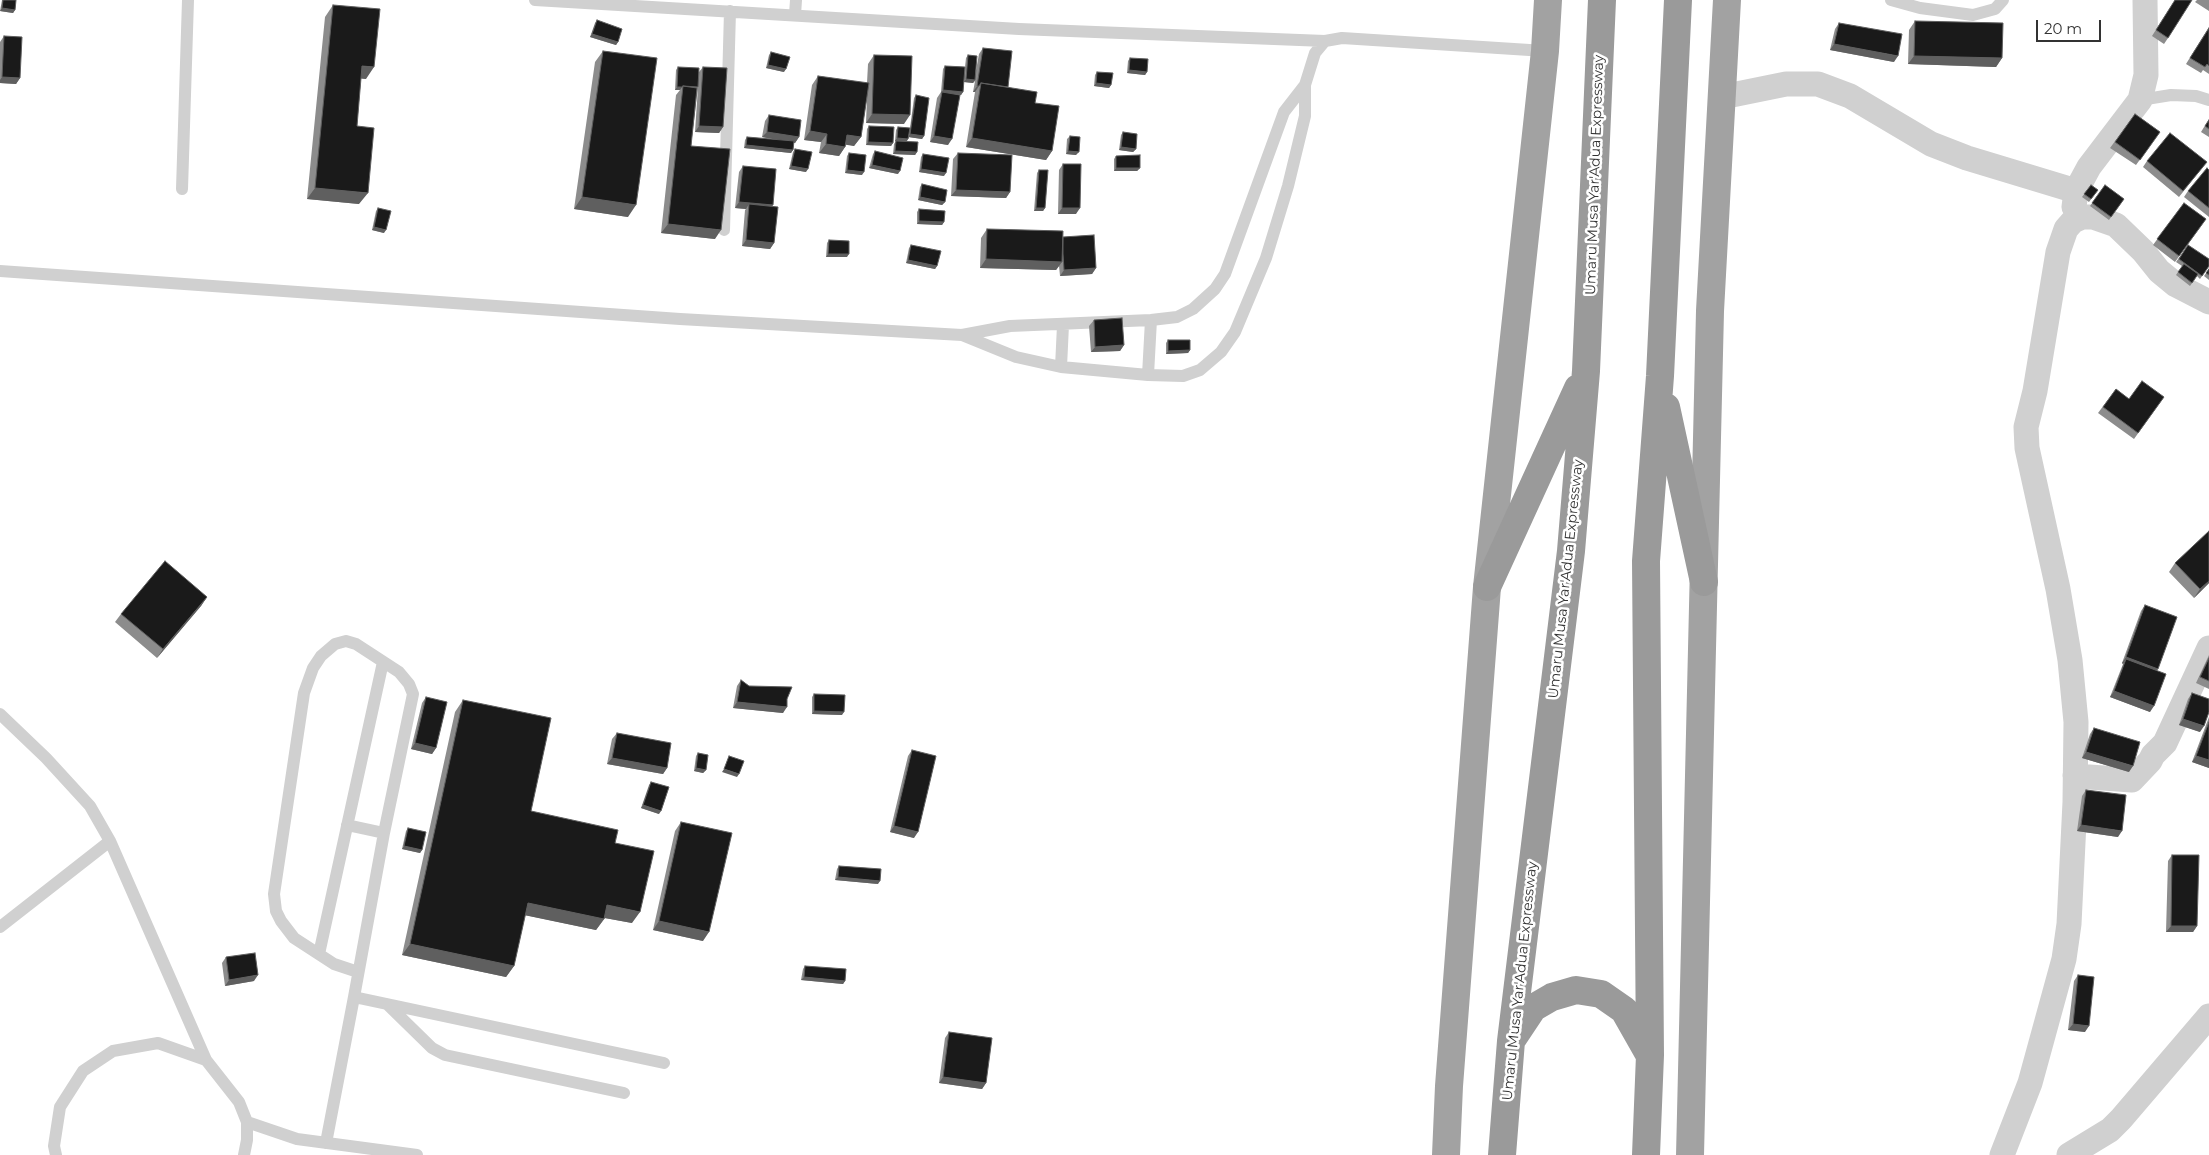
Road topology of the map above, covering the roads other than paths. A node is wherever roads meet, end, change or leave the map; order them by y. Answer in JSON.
{"nodes":[{"id":1,"x":188,"y":0,"type":"edge"},
{"id":2,"x":535,"y":0,"type":"edge"},
{"id":3,"x":796,"y":0,"type":"edge"},
{"id":4,"x":1548,"y":0,"type":"edge"},
{"id":5,"x":1602,"y":0,"type":"edge"},
{"id":6,"x":1678,"y":0,"type":"edge"},
{"id":7,"x":1891,"y":0,"type":"edge"},
{"id":8,"x":2003,"y":0,"type":"edge"},
{"id":9,"x":2145,"y":0,"type":"edge"},
{"id":10,"x":1731,"y":2,"type":"edge"},
{"id":11,"x":730,"y":11,"type":"junction"},
{"id":12,"x":795,"y":15,"type":"junction"},
{"id":13,"x":1325,"y":41,"type":"junction"},
{"id":14,"x":1545,"y":52,"type":"junction"},
{"id":15,"x":1305,"y":84,"type":"junction"},
{"id":16,"x":1722,"y":97,"type":"junction"},
{"id":17,"x":2140,"y":100,"type":"junction"},
{"id":18,"x":2209,"y":100,"type":"edge"},
{"id":19,"x":182,"y":189,"type":"dead end"},
{"id":20,"x":2076,"y":191,"type":"junction"},
{"id":21,"x":2073,"y":221,"type":"junction"},
{"id":22,"x":724,"y":230,"type":"edge"},
{"id":23,"x":0,"y":271,"type":"edge"},
{"id":24,"x":2209,"y":302,"type":"edge"},
{"id":25,"x":1150,"y":320,"type":"junction"},
{"id":26,"x":1063,"y":325,"type":"junction"},
{"id":27,"x":962,"y":335,"type":"junction"},
{"id":28,"x":1061,"y":368,"type":"junction"},
{"id":29,"x":1586,"y":370,"type":"junction"},
{"id":30,"x":1148,"y":376,"type":"junction"},
{"id":31,"x":1660,"y":376,"type":"junction"},
{"id":32,"x":1704,"y":582,"type":"junction"},
{"id":33,"x":1487,"y":588,"type":"junction"},
{"id":34,"x":2209,"y":648,"type":"edge"},
{"id":35,"x":383,"y":662,"type":"junction"},
{"id":36,"x":0,"y":714,"type":"edge"},
{"id":37,"x":2075,"y":776,"type":"junction"},
{"id":38,"x":346,"y":825,"type":"junction"},
{"id":39,"x":384,"y":833,"type":"junction"},
{"id":40,"x":110,"y":841,"type":"junction"},
{"id":41,"x":0,"y":927,"type":"edge"},
{"id":42,"x":318,"y":954,"type":"junction"},
{"id":43,"x":358,"y":972,"type":"junction"},
{"id":44,"x":354,"y":997,"type":"junction"},
{"id":45,"x":386,"y":1004,"type":"junction"},
{"id":46,"x":2209,"y":1016,"type":"edge"},
{"id":47,"x":1511,"y":1041,"type":"junction"},
{"id":48,"x":1650,"y":1055,"type":"junction"},
{"id":49,"x":206,"y":1060,"type":"junction"},
{"id":50,"x":664,"y":1063,"type":"dead end"},
{"id":51,"x":624,"y":1093,"type":"dead end"},
{"id":52,"x":247,"y":1122,"type":"junction"},
{"id":53,"x":326,"y":1143,"type":"junction"},
{"id":54,"x":56,"y":1155,"type":"edge"},
{"id":55,"x":244,"y":1155,"type":"edge"},
{"id":56,"x":417,"y":1155,"type":"edge"},
{"id":57,"x":1446,"y":1155,"type":"edge"},
{"id":58,"x":1502,"y":1155,"type":"edge"},
{"id":59,"x":1646,"y":1155,"type":"edge"},
{"id":60,"x":1690,"y":1155,"type":"edge"},
{"id":61,"x":2002,"y":1155,"type":"edge"},
{"id":62,"x":2069,"y":1155,"type":"edge"}],
"edges":[{"from":1,"to":19,"type":"lane"},
{"from":2,"to":11,"type":"lane"},
{"from":3,"to":12,"type":"lane"},
{"from":4,"to":14,"type":"highway"},
{"from":5,"to":29,"type":"highway","name":"Umaru Musa Yar'Adua Expressway"},
{"from":6,"to":31,"type":"highway"},
{"from":7,"to":8,"type":"lane"},
{"from":9,"to":17,"type":"street"},
{"from":10,"to":16,"type":"highway"},
{"from":11,"to":12,"type":"lane"},
{"from":11,"to":22,"type":"lane"},
{"from":12,"to":13,"type":"lane"},
{"from":13,"to":14,"type":"lane"},
{"from":13,"to":15,"type":"lane"},
{"from":14,"to":33,"type":"highway"},
{"from":15,"to":25,"type":"lane"},
{"from":15,"to":30,"type":"lane"},
{"from":16,"to":20,"type":"street"},
{"from":16,"to":32,"type":"highway"},
{"from":17,"to":18,"type":"lane"},
{"from":17,"to":20,"type":"street"},
{"from":20,"to":21,"type":"street"},
{"from":21,"to":24,"type":"street"},
{"from":21,"to":37,"type":"street"},
{"from":23,"to":27,"type":"lane"},
{"from":25,"to":26,"type":"lane"},
{"from":25,"to":30,"type":"lane"},
{"from":26,"to":27,"type":"lane"},
{"from":26,"to":28,"type":"lane"},
{"from":27,"to":28,"type":"lane"},
{"from":28,"to":30,"type":"lane"},
{"from":29,"to":33,"type":"highway"},
{"from":29,"to":47,"type":"highway","name":"Umaru Musa Yar'Adua Expressway"},
{"from":31,"to":32,"type":"highway"},
{"from":31,"to":48,"type":"highway"},
{"from":32,"to":60,"type":"highway"},
{"from":33,"to":57,"type":"highway"},
{"from":34,"to":37,"type":"street"},
{"from":35,"to":38,"type":"lane"},
{"from":35,"to":39,"type":"lane"},
{"from":35,"to":42,"type":"lane"},
{"from":36,"to":40,"type":"lane"},
{"from":37,"to":61,"type":"street"},
{"from":38,"to":39,"type":"lane"},
{"from":38,"to":42,"type":"lane"},
{"from":39,"to":43,"type":"lane"},
{"from":40,"to":41,"type":"lane"},
{"from":40,"to":49,"type":"lane"},
{"from":42,"to":43,"type":"lane"},
{"from":43,"to":44,"type":"lane"},
{"from":44,"to":45,"type":"lane"},
{"from":44,"to":53,"type":"lane"},
{"from":45,"to":50,"type":"lane"},
{"from":45,"to":51,"type":"lane"},
{"from":46,"to":62,"type":"street"},
{"from":47,"to":48,"type":"highway"},
{"from":47,"to":58,"type":"highway","name":"Umaru Musa Yar'Adua Expressway"},
{"from":48,"to":59,"type":"highway"},
{"from":49,"to":52,"type":"lane"},
{"from":49,"to":54,"type":"lane"},
{"from":52,"to":53,"type":"lane"},
{"from":52,"to":55,"type":"lane"},
{"from":53,"to":56,"type":"lane"}]}
